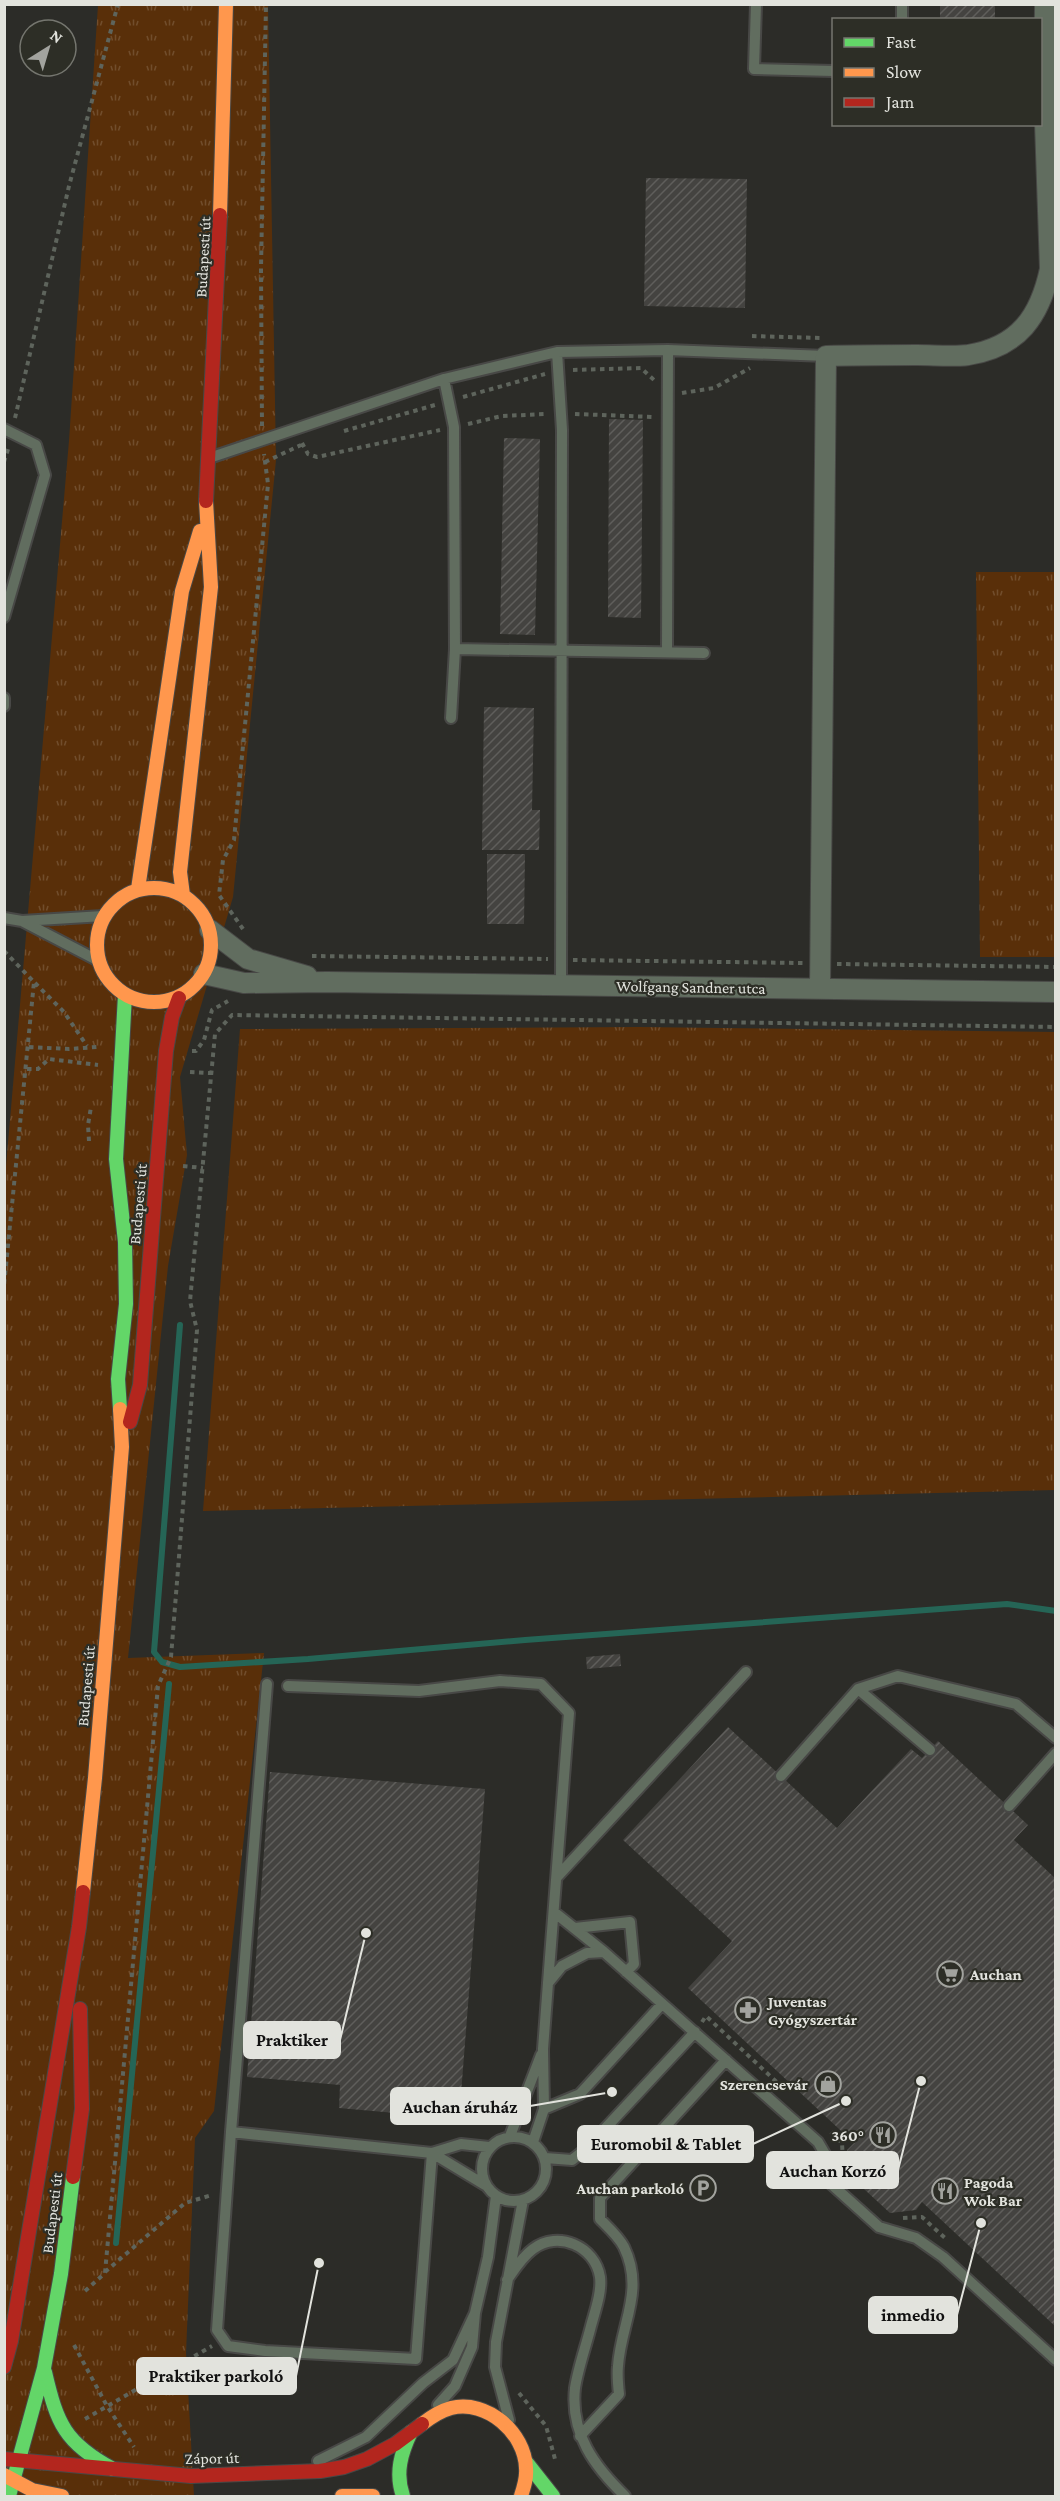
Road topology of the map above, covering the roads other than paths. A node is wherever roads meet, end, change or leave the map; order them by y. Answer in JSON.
{"nodes":[{"id":1,"x":226,"y":4,"type":"edge"},
{"id":2,"x":756,"y":4,"type":"edge"},
{"id":3,"x":1045,"y":4,"type":"edge"},
{"id":4,"x":832,"y":71,"type":"edge"},
{"id":5,"x":827,"y":347,"type":"junction"},
{"id":6,"x":668,"y":350,"type":"junction"},
{"id":7,"x":557,"y":352,"type":"junction"},
{"id":8,"x":444,"y":380,"type":"junction"},
{"id":9,"x":8,"y":430,"type":"edge"},
{"id":10,"x":209,"y":458,"type":"junction"},
{"id":11,"x":206,"y":510,"type":"junction"},
{"id":12,"x":4,"y":617,"type":"edge"},
{"id":13,"x":455,"y":649,"type":"junction"},
{"id":14,"x":560,"y":650,"type":"junction"},
{"id":15,"x":667,"y":651,"type":"junction"},
{"id":16,"x":704,"y":653,"type":"dead end"},
{"id":17,"x":4,"y":698,"type":"edge"},
{"id":18,"x":4,"y":706,"type":"edge"},
{"id":19,"x":451,"y":718,"type":"dead end"},
{"id":20,"x":138,"y":889,"type":"junction"},
{"id":21,"x":183,"y":895,"type":"junction"},
{"id":22,"x":103,"y":916,"type":"junction"},
{"id":23,"x":4,"y":918,"type":"edge"},
{"id":24,"x":22,"y":921,"type":"junction"},
{"id":25,"x":210,"y":930,"type":"junction"},
{"id":26,"x":97,"y":960,"type":"junction"},
{"id":27,"x":204,"y":974,"type":"junction"},
{"id":28,"x":327,"y":982,"type":"junction"},
{"id":29,"x":561,"y":985,"type":"junction"},
{"id":30,"x":820,"y":988,"type":"junction"},
{"id":31,"x":1056,"y":992,"type":"edge"},
{"id":32,"x":125,"y":995,"type":"junction"},
{"id":33,"x":179,"y":998,"type":"junction"},
{"id":34,"x":122,"y":1447,"type":"junction"},
{"id":35,"x":746,"y":1672,"type":"dead end"},
{"id":36,"x":267,"y":1684,"type":"dead end"},
{"id":37,"x":288,"y":1686,"type":"dead end"},
{"id":38,"x":858,"y":1689,"type":"junction"},
{"id":39,"x":1056,"y":1738,"type":"edge"},
{"id":40,"x":930,"y":1750,"type":"dead end"},
{"id":41,"x":1056,"y":1752,"type":"edge"},
{"id":42,"x":782,"y":1776,"type":"dead end"},
{"id":43,"x":1009,"y":1806,"type":"dead end"},
{"id":44,"x":557,"y":1877,"type":"junction"},
{"id":45,"x":554,"y":1912,"type":"junction"},
{"id":46,"x":79,"y":1927,"type":"junction"},
{"id":47,"x":575,"y":1928,"type":"junction"},
{"id":48,"x":604,"y":1952,"type":"junction"},
{"id":49,"x":626,"y":1972,"type":"junction"},
{"id":50,"x":548,"y":1983,"type":"junction"},
{"id":51,"x":662,"y":2004,"type":"junction"},
{"id":52,"x":695,"y":2032,"type":"junction"},
{"id":53,"x":543,"y":2049,"type":"junction"},
{"id":54,"x":726,"y":2060,"type":"junction"},
{"id":55,"x":544,"y":2109,"type":"junction"},
{"id":56,"x":231,"y":2132,"type":"junction"},
{"id":57,"x":510,"y":2136,"type":"junction"},
{"id":58,"x":533,"y":2142,"type":"junction"},
{"id":59,"x":489,"y":2147,"type":"junction"},
{"id":60,"x":432,"y":2152,"type":"junction"},
{"id":61,"x":545,"y":2158,"type":"junction"},
{"id":62,"x":486,"y":2185,"type":"junction"},
{"id":63,"x":496,"y":2196,"type":"junction"},
{"id":64,"x":523,"y":2200,"type":"junction"},
{"id":65,"x":507,"y":2280,"type":"junction"},
{"id":66,"x":475,"y":2313,"type":"junction"},
{"id":67,"x":1056,"y":2360,"type":"edge"},
{"id":68,"x":4,"y":2367,"type":"edge"},
{"id":69,"x":44,"y":2368,"type":"junction"},
{"id":70,"x":426,"y":2418,"type":"junction"},
{"id":71,"x":511,"y":2429,"type":"junction"},
{"id":72,"x":411,"y":2432,"type":"junction"},
{"id":73,"x":580,"y":2436,"type":"junction"},
{"id":74,"x":4,"y":2459,"type":"edge"},
{"id":75,"x":20,"y":2461,"type":"junction"},
{"id":76,"x":527,"y":2463,"type":"junction"},
{"id":77,"x":113,"y":2469,"type":"junction"},
{"id":78,"x":298,"y":2472,"type":"junction"},
{"id":79,"x":9,"y":2479,"type":"edge"},
{"id":80,"x":9,"y":2496,"type":"edge"},
{"id":81,"x":62,"y":2496,"type":"edge"},
{"id":82,"x":342,"y":2496,"type":"edge"},
{"id":83,"x":373,"y":2496,"type":"edge"},
{"id":84,"x":403,"y":2496,"type":"edge"},
{"id":85,"x":521,"y":2496,"type":"edge"},
{"id":86,"x":553,"y":2496,"type":"edge"},
{"id":87,"x":625,"y":2496,"type":"edge"}],
"edges":[{"from":1,"to":10,"type":"main road","name":"Budapesti út"},
{"from":2,"to":4,"type":"lane"},
{"from":3,"to":5,"type":"street"},
{"from":5,"to":6,"type":"lane"},
{"from":5,"to":30,"type":"street"},
{"from":6,"to":7,"type":"lane"},
{"from":6,"to":15,"type":"lane"},
{"from":7,"to":8,"type":"lane"},
{"from":7,"to":14,"type":"lane"},
{"from":8,"to":10,"type":"lane"},
{"from":8,"to":13,"type":"lane"},
{"from":9,"to":12,"type":"lane"},
{"from":10,"to":11,"type":"main road","name":"Budapesti út"},
{"from":11,"to":20,"type":"main road","name":"Budapesti út"},
{"from":11,"to":21,"type":"main road","name":"Budapesti út"},
{"from":13,"to":14,"type":"lane"},
{"from":13,"to":19,"type":"lane"},
{"from":14,"to":15,"type":"lane"},
{"from":14,"to":29,"type":"lane"},
{"from":15,"to":16,"type":"lane"},
{"from":17,"to":18,"type":"lane"},
{"from":20,"to":21,"type":"main road"},
{"from":20,"to":22,"type":"main road"},
{"from":21,"to":25,"type":"main road"},
{"from":22,"to":24,"type":"lane"},
{"from":22,"to":26,"type":"main road"},
{"from":23,"to":24,"type":"lane"},
{"from":24,"to":26,"type":"lane"},
{"from":25,"to":27,"type":"main road"},
{"from":25,"to":28,"type":"street","name":"Wolfgang Sandner utca"},
{"from":26,"to":32,"type":"main road"},
{"from":27,"to":28,"type":"street","name":"Wolfgang Sandner utca"},
{"from":27,"to":33,"type":"main road"},
{"from":28,"to":29,"type":"street","name":"Wolfgang Sandner utca"},
{"from":29,"to":30,"type":"street","name":"Wolfgang Sandner utca"},
{"from":30,"to":31,"type":"street","name":"Wolfgang Sandner utca"},
{"from":32,"to":33,"type":"main road"},
{"from":32,"to":34,"type":"main road","name":"Budapesti út"},
{"from":33,"to":34,"type":"main road","name":"Budapesti út"},
{"from":34,"to":46,"type":"main road","name":"Budapesti út"},
{"from":35,"to":44,"type":"lane"},
{"from":36,"to":56,"type":"lane"},
{"from":37,"to":44,"type":"lane"},
{"from":38,"to":39,"type":"lane"},
{"from":38,"to":40,"type":"lane"},
{"from":38,"to":42,"type":"lane"},
{"from":41,"to":43,"type":"lane"},
{"from":44,"to":45,"type":"lane"},
{"from":45,"to":47,"type":"lane"},
{"from":45,"to":50,"type":"lane"},
{"from":46,"to":68,"type":"main road","name":"Budapesti út"},
{"from":46,"to":69,"type":"main road","name":"Budapesti út"},
{"from":47,"to":48,"type":"lane"},
{"from":47,"to":49,"type":"lane"},
{"from":48,"to":49,"type":"lane"},
{"from":48,"to":50,"type":"lane"},
{"from":49,"to":51,"type":"lane"},
{"from":50,"to":53,"type":"lane"},
{"from":51,"to":52,"type":"lane"},
{"from":51,"to":55,"type":"lane"},
{"from":52,"to":54,"type":"lane"},
{"from":52,"to":61,"type":"lane"},
{"from":53,"to":55,"type":"lane"},
{"from":53,"to":57,"type":"lane"},
{"from":54,"to":67,"type":"lane"},
{"from":54,"to":73,"type":"lane"},
{"from":55,"to":58,"type":"lane"},
{"from":56,"to":60,"type":"lane"},
{"from":56,"to":60,"type":"lane"},
{"from":57,"to":58,"type":"lane"},
{"from":57,"to":59,"type":"lane"},
{"from":58,"to":61,"type":"lane"},
{"from":59,"to":60,"type":"lane"},
{"from":59,"to":62,"type":"lane"},
{"from":60,"to":62,"type":"lane"},
{"from":61,"to":64,"type":"lane"},
{"from":62,"to":63,"type":"lane"},
{"from":63,"to":64,"type":"lane"},
{"from":63,"to":66,"type":"lane"},
{"from":64,"to":65,"type":"lane"},
{"from":65,"to":71,"type":"lane"},
{"from":65,"to":73,"type":"lane"},
{"from":66,"to":70,"type":"lane"},
{"from":66,"to":78,"type":"lane"},
{"from":69,"to":75,"type":"main road","name":"Budapesti út"},
{"from":69,"to":77,"type":"main road"},
{"from":70,"to":71,"type":"main road","name":"Zápor út"},
{"from":70,"to":72,"type":"main road","name":"Zápor út"},
{"from":71,"to":76,"type":"main road","name":"Zápor út"},
{"from":72,"to":78,"type":"main road","name":"Zápor út"},
{"from":72,"to":84,"type":"main road","name":"Zápor út"},
{"from":73,"to":87,"type":"lane"},
{"from":74,"to":75,"type":"main road","name":"Zápor út"},
{"from":75,"to":77,"type":"main road","name":"Zápor út"},
{"from":75,"to":79,"type":"main road","name":"Budapesti út"},
{"from":76,"to":85,"type":"main road"},
{"from":76,"to":86,"type":"main road","name":"Zápor út"},
{"from":77,"to":78,"type":"main road","name":"Zápor út"},
{"from":79,"to":80,"type":"main road","name":"Budapesti út"},
{"from":79,"to":81,"type":"main road"},
{"from":82,"to":83,"type":"main road"}]}
